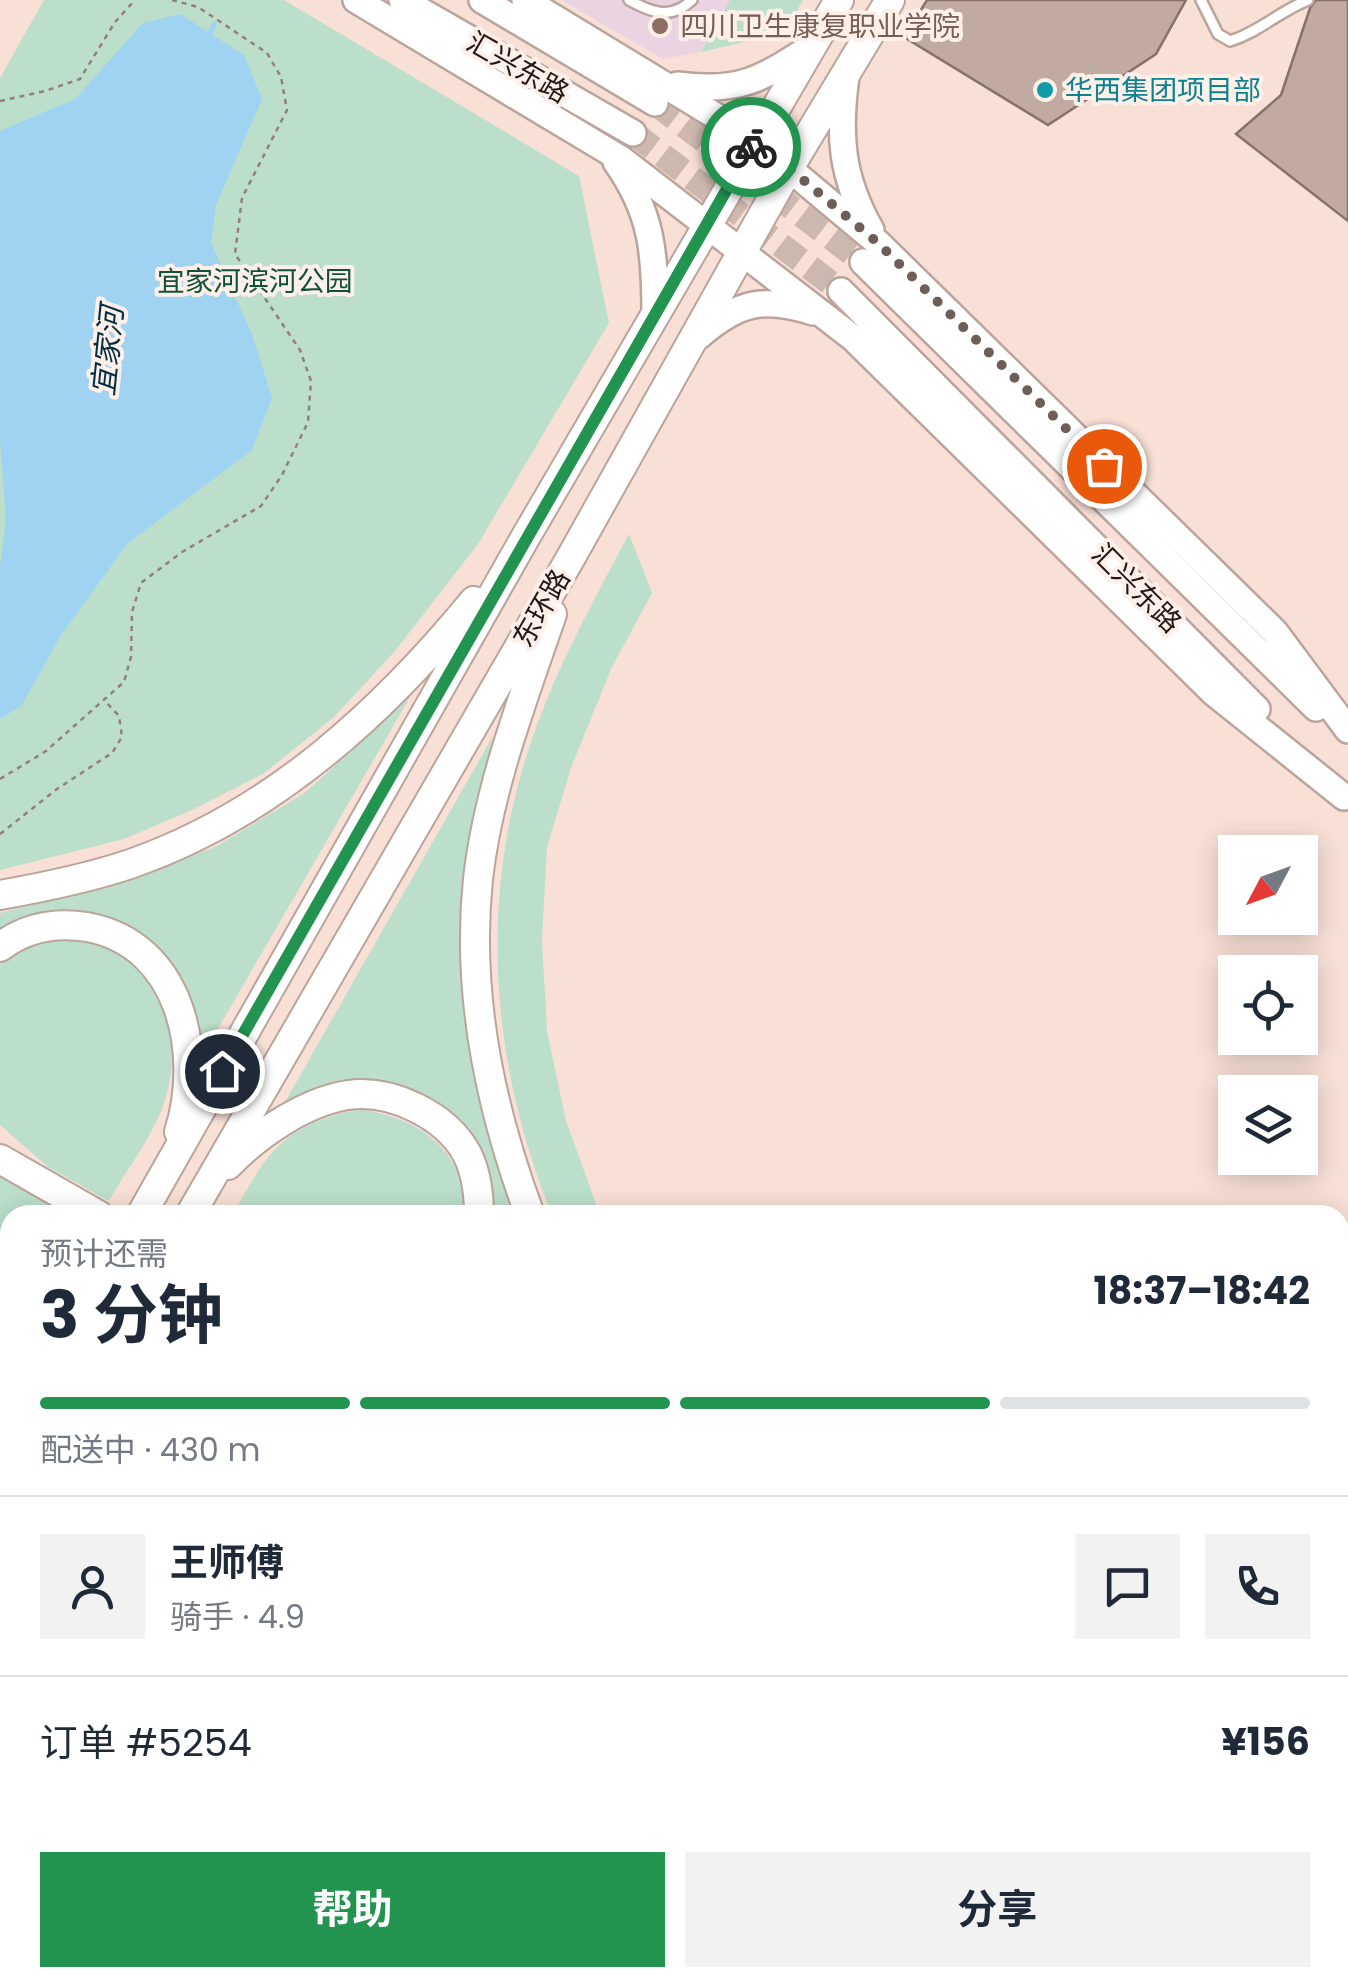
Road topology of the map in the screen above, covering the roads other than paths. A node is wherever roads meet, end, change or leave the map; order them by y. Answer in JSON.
{"nodes":[{"id":1,"x":356,"y":0,"type":"edge"},
{"id":2,"x":402,"y":0,"type":"edge"},
{"id":3,"x":482,"y":0,"type":"edge"},
{"id":4,"x":526,"y":0,"type":"edge"},
{"id":5,"x":629,"y":0,"type":"edge"},
{"id":6,"x":692,"y":0,"type":"edge"},
{"id":7,"x":839,"y":0,"type":"edge"},
{"id":8,"x":890,"y":0,"type":"edge"},
{"id":9,"x":1201,"y":0,"type":"edge"},
{"id":10,"x":1308,"y":0,"type":"edge"},
{"id":11,"x":811,"y":47,"type":"junction"},
{"id":12,"x":846,"y":73,"type":"junction"},
{"id":13,"x":661,"y":94,"type":"junction"},
{"id":14,"x":633,"y":133,"type":"tunnel mouth"},
{"id":15,"x":756,"y":140,"type":"junction"},
{"id":16,"x":607,"y":150,"type":"junction"},
{"id":17,"x":790,"y":168,"type":"junction"},
{"id":18,"x":708,"y":224,"type":"junction"},
{"id":19,"x":743,"y":253,"type":"junction"},
{"id":20,"x":871,"y":253,"type":"junction"},
{"id":21,"x":841,"y":290,"type":"tunnel mouth"},
{"id":22,"x":822,"y":315,"type":"junction"},
{"id":23,"x":654,"y":316,"type":"junction"},
{"id":24,"x":692,"y":342,"type":"junction"},
{"id":25,"x":525,"y":538,"type":"junction"},
{"id":26,"x":570,"y":559,"type":"junction"},
{"id":27,"x":1348,"y":730,"type":"edge"},
{"id":28,"x":1348,"y":740,"type":"edge"},
{"id":29,"x":1346,"y":799,"type":"edge"},
{"id":30,"x":0,"y":895,"type":"edge"},
{"id":31,"x":310,"y":914,"type":"junction"},
{"id":32,"x":349,"y":935,"type":"junction"},
{"id":33,"x":0,"y":947,"type":"edge"},
{"id":34,"x":0,"y":1149,"type":"edge"},
{"id":35,"x":11,"y":1165,"type":"edge"},
{"id":36,"x":169,"y":1166,"type":"junction"},
{"id":37,"x":206,"y":1187,"type":"junction"},
{"id":38,"x":81,"y":1205,"type":"edge"},
{"id":39,"x":146,"y":1205,"type":"edge"},
{"id":40,"x":196,"y":1205,"type":"edge"},
{"id":41,"x":479,"y":1205,"type":"edge"},
{"id":42,"x":526,"y":1205,"type":"edge"}],
"edges":[{"from":1,"to":16,"type":"main road"},
{"from":2,"to":14,"type":"main road","name":"汇兴东路"},
{"from":3,"to":13,"type":"main road","name":"汇兴东路"},
{"from":4,"to":13,"type":"main road"},
{"from":5,"to":6,"type":"lane"},
{"from":7,"to":11,"type":"highway","name":"东环路"},
{"from":8,"to":12,"type":"highway","name":"东环路"},
{"from":9,"to":10,"type":"lane"},
{"from":11,"to":13,"type":"main road"},
{"from":11,"to":15,"type":"highway","name":"东环路"},
{"from":12,"to":17,"type":"highway","name":"东环路"},
{"from":12,"to":20,"type":"main road"},
{"from":13,"to":15,"type":"main road"},
{"from":15,"to":17,"type":"main road"},
{"from":15,"to":18,"type":"highway","name":"东环路"},
{"from":16,"to":18,"type":"main road"},
{"from":16,"to":23,"type":"main road"},
{"from":17,"to":19,"type":"highway","name":"东环路"},
{"from":17,"to":20,"type":"main road"},
{"from":18,"to":19,"type":"main road"},
{"from":18,"to":23,"type":"highway","name":"东环路"},
{"from":19,"to":22,"type":"main road"},
{"from":19,"to":24,"type":"highway","name":"东环路"},
{"from":20,"to":27,"type":"main road"},
{"from":20,"to":28,"type":"main road","name":"汇兴东路"},
{"from":21,"to":29,"type":"main road","name":"汇兴东路"},
{"from":22,"to":24,"type":"main road"},
{"from":22,"to":29,"type":"main road"},
{"from":23,"to":25,"type":"highway","name":"东环路"},
{"from":24,"to":26,"type":"highway","name":"东环路"},
{"from":25,"to":30,"type":"highway"},
{"from":25,"to":31,"type":"highway","name":"东环路"},
{"from":26,"to":32,"type":"highway","name":"东环路"},
{"from":26,"to":42,"type":"highway"},
{"from":31,"to":32,"type":"highway"},
{"from":31,"to":36,"type":"highway","name":"东环路"},
{"from":32,"to":37,"type":"highway","name":"东环路"},
{"from":33,"to":36,"type":"highway"},
{"from":34,"to":35,"type":"highway"},
{"from":35,"to":38,"type":"highway"},
{"from":36,"to":39,"type":"highway","name":"东环路"},
{"from":37,"to":40,"type":"highway","name":"东环路"},
{"from":37,"to":41,"type":"highway"}]}
